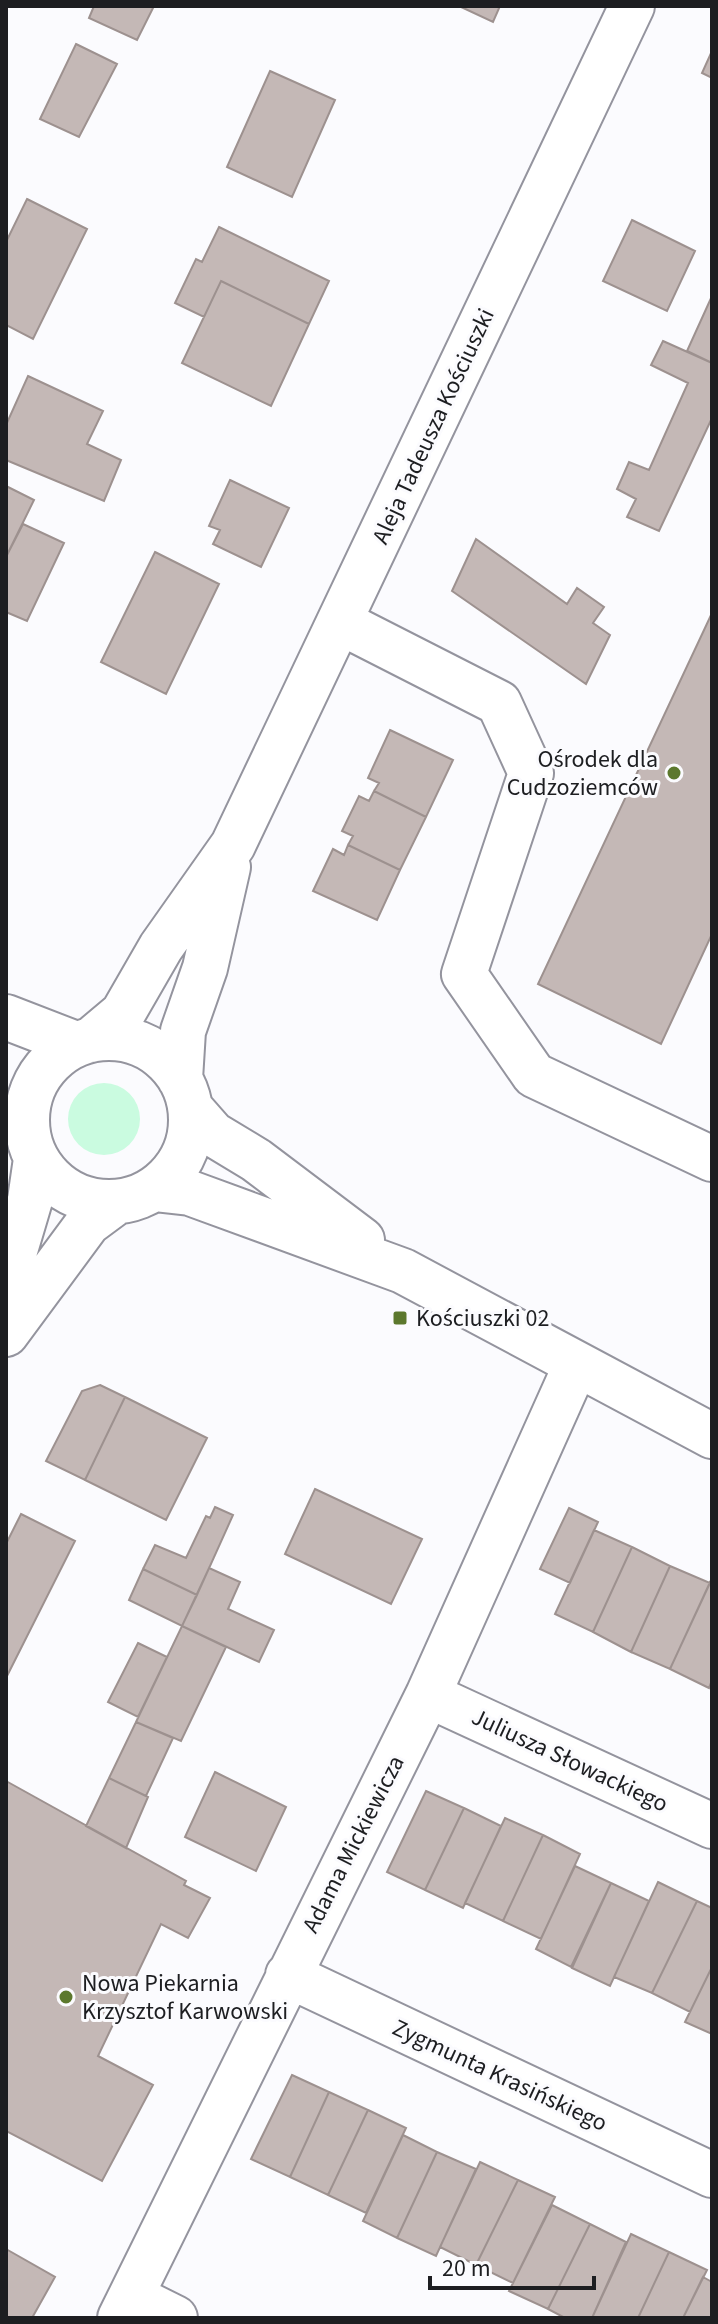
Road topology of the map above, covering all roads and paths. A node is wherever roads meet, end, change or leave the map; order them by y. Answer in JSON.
{"nodes":[{"id":1,"x":632,"y":6,"type":"edge"},
{"id":2,"x":340,"y":622,"type":"junction"},
{"id":3,"x":233,"y":845,"type":"junction"},
{"id":4,"x":6,"y":1017,"type":"edge"},
{"id":5,"x":83,"y":1042,"type":"junction"},
{"id":6,"x":185,"y":1094,"type":"junction"},
{"id":7,"x":16,"y":1106,"type":"edge"},
{"id":8,"x":708,"y":1154,"type":"edge"},
{"id":9,"x":36,"y":1159,"type":"junction"},
{"id":10,"x":135,"y":1196,"type":"junction"},
{"id":11,"x":403,"y":1271,"type":"junction"},
{"id":12,"x":6,"y":1281,"type":"edge"},
{"id":13,"x":6,"y":1334,"type":"edge"},
{"id":14,"x":576,"y":1365,"type":"junction"},
{"id":15,"x":712,"y":1436,"type":"edge"},
{"id":16,"x":428,"y":1695,"type":"junction"},
{"id":17,"x":712,"y":1826,"type":"edge"},
{"id":18,"x":288,"y":1975,"type":"junction"},
{"id":19,"x":712,"y":2175,"type":"edge"},
{"id":20,"x":125,"y":2307,"type":"edge"},
{"id":21,"x":175,"y":2318,"type":"edge"}],
"edges":[{"from":1,"to":2,"type":"street","name":"Aleja Tadeusza Kościuszki"},
{"from":2,"to":3,"type":"street","name":"Aleja Tadeusza Kościuszki"},
{"from":2,"to":8,"type":"street"},
{"from":3,"to":5,"type":"street","name":"Aleja Tadeusza Kościuszki"},
{"from":3,"to":6,"type":"street","name":"Aleja Tadeusza Kościuszki"},
{"from":4,"to":5,"type":"street"},
{"from":5,"to":6,"type":"street"},
{"from":5,"to":7,"type":"street"},
{"from":6,"to":10,"type":"street"},
{"from":6,"to":11,"type":"street"},
{"from":7,"to":9,"type":"street"},
{"from":9,"to":10,"type":"street"},
{"from":9,"to":12,"type":"street"},
{"from":10,"to":11,"type":"street"},
{"from":10,"to":13,"type":"street"},
{"from":11,"to":14,"type":"street"},
{"from":14,"to":15,"type":"street"},
{"from":14,"to":16,"type":"street","name":"Adama Mickiewicza"},
{"from":16,"to":17,"type":"street","name":"Juliusza Słowackiego"},
{"from":16,"to":18,"type":"street","name":"Adama Mickiewicza"},
{"from":18,"to":19,"type":"street","name":"Zygmunta Krasińskiego"},
{"from":18,"to":20,"type":"street","name":"Adama Mickiewicza"},
{"from":20,"to":21,"type":"street"}]}
